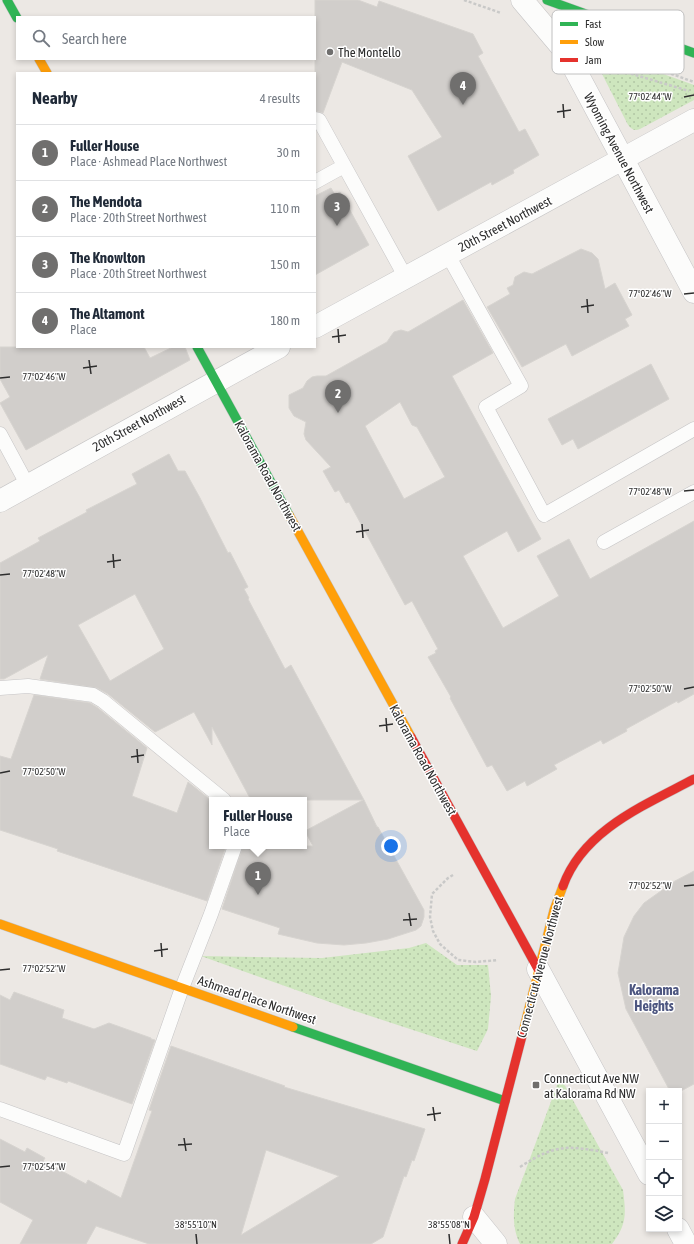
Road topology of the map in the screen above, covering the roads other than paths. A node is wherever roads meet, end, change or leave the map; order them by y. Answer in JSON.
{"nodes":[{"id":1,"x":7,"y":0,"type":"edge"},
{"id":2,"x":522,"y":0,"type":"edge"},
{"id":3,"x":547,"y":0,"type":"edge"},
{"id":4,"x":575,"y":10,"type":"edge"},
{"id":5,"x":16,"y":16,"type":"edge"},
{"id":6,"x":552,"y":36,"type":"edge"},
{"id":7,"x":684,"y":49,"type":"edge"},
{"id":8,"x":694,"y":53,"type":"edge"},
{"id":9,"x":40,"y":60,"type":"edge"},
{"id":10,"x":46,"y":72,"type":"edge"},
{"id":11,"x":577,"y":74,"type":"edge"},
{"id":12,"x":316,"y":119,"type":"edge"},
{"id":13,"x":694,"y":120,"type":"edge"},
{"id":14,"x":623,"y":160,"type":"junction"},
{"id":15,"x":344,"y":166,"type":"junction"},
{"id":16,"x":316,"y":181,"type":"edge"},
{"id":17,"x":448,"y":255,"type":"junction"},
{"id":18,"x":406,"y":278,"type":"junction"},
{"id":19,"x":694,"y":292,"type":"edge"},
{"id":20,"x":316,"y":327,"type":"edge"},
{"id":21,"x":198,"y":348,"type":"edge"},
{"id":22,"x":277,"y":348,"type":"edge"},
{"id":23,"x":215,"y":381,"type":"junction"},
{"id":24,"x":694,"y":429,"type":"edge"},
{"id":25,"x":0,"y":434,"type":"edge"},
{"id":26,"x":28,"y":486,"type":"junction"},
{"id":27,"x":694,"y":492,"type":"edge"},
{"id":28,"x":0,"y":501,"type":"edge"},
{"id":29,"x":604,"y":542,"type":"dead end"},
{"id":30,"x":0,"y":688,"type":"edge"},
{"id":31,"x":694,"y":779,"type":"edge"},
{"id":32,"x":220,"y":797,"type":"edge"},
{"id":33,"x":234,"y":849,"type":"edge"},
{"id":34,"x":0,"y":924,"type":"edge"},
{"id":35,"x":538,"y":969,"type":"junction"},
{"id":36,"x":182,"y":988,"type":"junction"},
{"id":37,"x":505,"y":1101,"type":"junction"},
{"id":38,"x":0,"y":1109,"type":"edge"},
{"id":39,"x":646,"y":1168,"type":"edge"},
{"id":40,"x":474,"y":1217,"type":"junction"},
{"id":41,"x":680,"y":1232,"type":"edge"},
{"id":42,"x":462,"y":1244,"type":"edge"},
{"id":43,"x":496,"y":1244,"type":"edge"},
{"id":44,"x":686,"y":1244,"type":"edge"}],
"edges":[{"from":1,"to":5,"type":"street"},
{"from":2,"to":6,"type":"street","name":"Wyoming Avenue Northwest"},
{"from":3,"to":4,"type":"street"},
{"from":7,"to":8,"type":"street"},
{"from":9,"to":10,"type":"street"},
{"from":11,"to":14,"type":"street","name":"Wyoming Avenue Northwest"},
{"from":12,"to":15,"type":"lane"},
{"from":13,"to":14,"type":"street","name":"20th Street Northwest"},
{"from":14,"to":17,"type":"street","name":"20th Street Northwest"},
{"from":14,"to":19,"type":"street","name":"Wyoming Avenue Northwest"},
{"from":15,"to":16,"type":"lane"},
{"from":15,"to":18,"type":"lane"},
{"from":17,"to":18,"type":"street","name":"20th Street Northwest"},
{"from":17,"to":24,"type":"lane"},
{"from":18,"to":20,"type":"street","name":"20th Street Northwest"},
{"from":21,"to":23,"type":"street","name":"Kalorama Road Northwest"},
{"from":22,"to":23,"type":"street","name":"20th Street Northwest"},
{"from":23,"to":26,"type":"street","name":"20th Street Northwest"},
{"from":23,"to":35,"type":"street","name":"Kalorama Road Northwest"},
{"from":25,"to":26,"type":"lane"},
{"from":26,"to":28,"type":"street","name":"20th Street Northwest"},
{"from":27,"to":29,"type":"lane"},
{"from":30,"to":32,"type":"lane"},
{"from":31,"to":35,"type":"street","name":"Connecticut Avenue Northwest"},
{"from":33,"to":36,"type":"lane"},
{"from":34,"to":36,"type":"street","name":"Ashmead Place Northwest"},
{"from":35,"to":37,"type":"street","name":"Connecticut Avenue Northwest"},
{"from":35,"to":39,"type":"street","name":"Kalorama Road Northwest"},
{"from":36,"to":37,"type":"street","name":"Ashmead Place Northwest"},
{"from":36,"to":38,"type":"lane"},
{"from":37,"to":40,"type":"street","name":"Connecticut Avenue Northwest"},
{"from":40,"to":42,"type":"street","name":"Connecticut Avenue Northwest"},
{"from":40,"to":43,"type":"street"},
{"from":41,"to":44,"type":"street"}]}
